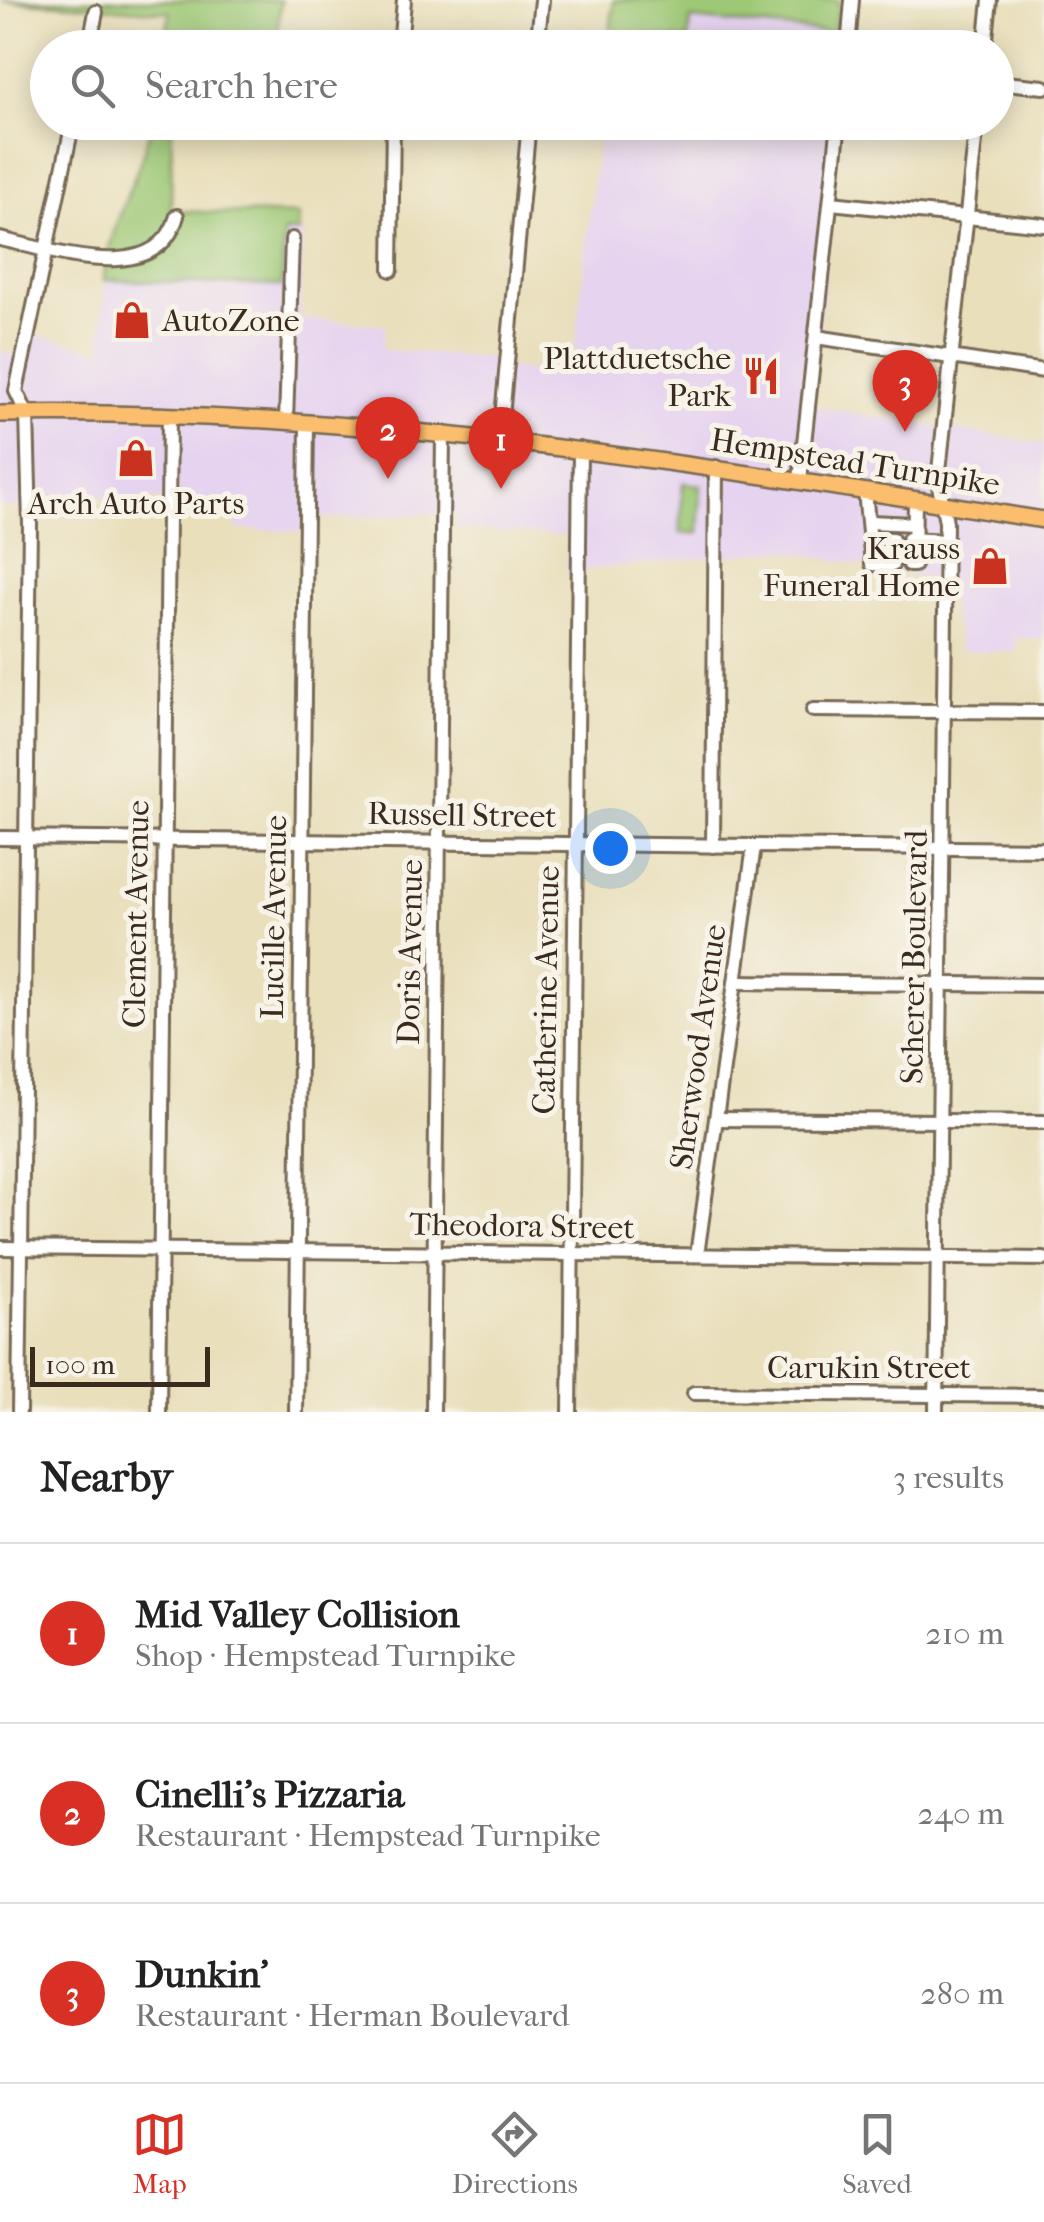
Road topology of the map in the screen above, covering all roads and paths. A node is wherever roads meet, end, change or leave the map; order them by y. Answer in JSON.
{"nodes":[{"id":1,"x":404,"y":0,"type":"edge"},
{"id":2,"x":542,"y":0,"type":"edge"},
{"id":3,"x":852,"y":0,"type":"edge"},
{"id":4,"x":990,"y":0,"type":"edge"},
{"id":5,"x":96,"y":12,"type":"dead end"},
{"id":6,"x":92,"y":30,"type":"edge"},
{"id":7,"x":402,"y":30,"type":"edge"},
{"id":8,"x":539,"y":30,"type":"edge"},
{"id":9,"x":850,"y":30,"type":"edge"},
{"id":10,"x":987,"y":30,"type":"edge"},
{"id":11,"x":1014,"y":84,"type":"edge"},
{"id":12,"x":1044,"y":88,"type":"edge"},
{"id":13,"x":69,"y":140,"type":"edge"},
{"id":14,"x":394,"y":140,"type":"edge"},
{"id":15,"x":528,"y":140,"type":"edge"},
{"id":16,"x":838,"y":140,"type":"edge"},
{"id":17,"x":975,"y":140,"type":"edge"},
{"id":18,"x":830,"y":203,"type":"junction"},
{"id":19,"x":178,"y":216,"type":"dead end"},
{"id":20,"x":967,"y":217,"type":"junction"},
{"id":21,"x":1044,"y":225,"type":"edge"},
{"id":22,"x":0,"y":239,"type":"edge"},
{"id":23,"x":292,"y":239,"type":"dead end"},
{"id":24,"x":46,"y":248,"type":"junction"},
{"id":25,"x":391,"y":270,"type":"dead end"},
{"id":26,"x":816,"y":337,"type":"junction"},
{"id":27,"x":952,"y":358,"type":"junction"},
{"id":28,"x":1044,"y":371,"type":"edge"},
{"id":29,"x":0,"y":414,"type":"edge"},
{"id":30,"x":28,"y":414,"type":"junction"},
{"id":31,"x":170,"y":416,"type":"junction"},
{"id":32,"x":286,"y":422,"type":"junction"},
{"id":33,"x":307,"y":423,"type":"junction"},
{"id":34,"x":443,"y":433,"type":"junction"},
{"id":35,"x":500,"y":439,"type":"junction"},
{"id":36,"x":580,"y":449,"type":"junction"},
{"id":37,"x":716,"y":468,"type":"junction"},
{"id":38,"x":800,"y":480,"type":"junction"},
{"id":39,"x":866,"y":491,"type":"junction"},
{"id":40,"x":915,"y":499,"type":"junction"},
{"id":41,"x":944,"y":504,"type":"junction"},
{"id":42,"x":1044,"y":520,"type":"edge"},
{"id":43,"x":870,"y":522,"type":"junction"},
{"id":44,"x":914,"y":524,"type":"junction"},
{"id":45,"x":946,"y":542,"type":"junction"},
{"id":46,"x":871,"y":545,"type":"junction"},
{"id":47,"x":813,"y":710,"type":"dead end"},
{"id":48,"x":944,"y":711,"type":"junction"},
{"id":49,"x":1044,"y":712,"type":"edge"},
{"id":50,"x":0,"y":838,"type":"edge"},
{"id":51,"x":25,"y":838,"type":"junction"},
{"id":52,"x":164,"y":840,"type":"junction"},
{"id":53,"x":302,"y":841,"type":"junction"},
{"id":54,"x":438,"y":842,"type":"junction"},
{"id":55,"x":575,"y":844,"type":"junction"},
{"id":56,"x":713,"y":846,"type":"junction"},
{"id":57,"x":754,"y":846,"type":"junction"},
{"id":58,"x":942,"y":848,"type":"junction"},
{"id":59,"x":1044,"y":849,"type":"edge"},
{"id":60,"x":735,"y":982,"type":"junction"},
{"id":61,"x":941,"y":984,"type":"junction"},
{"id":62,"x":1044,"y":986,"type":"edge"},
{"id":63,"x":716,"y":1118,"type":"junction"},
{"id":64,"x":939,"y":1121,"type":"junction"},
{"id":65,"x":1044,"y":1122,"type":"edge"},
{"id":66,"x":0,"y":1248,"type":"edge"},
{"id":67,"x":21,"y":1248,"type":"junction"},
{"id":68,"x":160,"y":1250,"type":"junction"},
{"id":69,"x":298,"y":1251,"type":"junction"},
{"id":70,"x":434,"y":1253,"type":"junction"},
{"id":71,"x":571,"y":1254,"type":"junction"},
{"id":72,"x":697,"y":1255,"type":"junction"},
{"id":73,"x":938,"y":1258,"type":"junction"},
{"id":74,"x":1044,"y":1259,"type":"edge"},
{"id":75,"x":694,"y":1393,"type":"dead end"},
{"id":76,"x":936,"y":1395,"type":"junction"},
{"id":77,"x":1044,"y":1396,"type":"edge"},
{"id":78,"x":19,"y":1412,"type":"edge"},
{"id":79,"x":159,"y":1412,"type":"edge"},
{"id":80,"x":296,"y":1412,"type":"edge"},
{"id":81,"x":432,"y":1412,"type":"edge"},
{"id":82,"x":570,"y":1412,"type":"edge"},
{"id":83,"x":936,"y":1412,"type":"edge"}],
"edges":[{"from":1,"to":7,"type":"street"},
{"from":2,"to":8,"type":"street"},
{"from":3,"to":9,"type":"street"},
{"from":4,"to":10,"type":"street"},
{"from":5,"to":6,"type":"street"},
{"from":11,"to":12,"type":"street"},
{"from":13,"to":24,"type":"street"},
{"from":14,"to":25,"type":"street"},
{"from":15,"to":35,"type":"street"},
{"from":16,"to":18,"type":"street"},
{"from":17,"to":20,"type":"street","name":"Scherer Boulevard"},
{"from":18,"to":20,"type":"street"},
{"from":18,"to":26,"type":"street"},
{"from":19,"to":24,"type":"street"},
{"from":20,"to":21,"type":"street"},
{"from":20,"to":27,"type":"street","name":"Scherer Boulevard"},
{"from":22,"to":24,"type":"street"},
{"from":23,"to":32,"type":"street"},
{"from":24,"to":30,"type":"street"},
{"from":26,"to":27,"type":"street"},
{"from":26,"to":38,"type":"street"},
{"from":27,"to":28,"type":"street"},
{"from":27,"to":41,"type":"street","name":"Scherer Boulevard"},
{"from":29,"to":30,"type":"main road","name":"Hempstead Turnpike"},
{"from":30,"to":31,"type":"main road","name":"Hempstead Turnpike"},
{"from":30,"to":51,"type":"street"},
{"from":31,"to":32,"type":"main road","name":"Hempstead Turnpike"},
{"from":31,"to":52,"type":"street","name":"Clement Avenue"},
{"from":32,"to":33,"type":"main road","name":"Hempstead Turnpike"},
{"from":33,"to":34,"type":"main road","name":"Hempstead Turnpike"},
{"from":33,"to":53,"type":"street","name":"Lucille Avenue"},
{"from":34,"to":35,"type":"main road","name":"Hempstead Turnpike"},
{"from":34,"to":54,"type":"street","name":"Doris Avenue"},
{"from":35,"to":36,"type":"main road","name":"Hempstead Turnpike"},
{"from":36,"to":37,"type":"main road","name":"Hempstead Turnpike"},
{"from":36,"to":55,"type":"street","name":"Catherine Avenue"},
{"from":37,"to":38,"type":"main road","name":"Hempstead Turnpike"},
{"from":37,"to":56,"type":"street"},
{"from":38,"to":39,"type":"main road","name":"Hempstead Turnpike"},
{"from":39,"to":40,"type":"main road","name":"Hempstead Turnpike"},
{"from":39,"to":43,"type":"street"},
{"from":40,"to":41,"type":"main road","name":"Hempstead Turnpike"},
{"from":40,"to":44,"type":"street"},
{"from":41,"to":42,"type":"main road","name":"Hempstead Turnpike"},
{"from":41,"to":45,"type":"street","name":"Scherer Boulevard"},
{"from":43,"to":44,"type":"street"},
{"from":43,"to":46,"type":"street"},
{"from":44,"to":45,"type":"street"},
{"from":45,"to":48,"type":"street","name":"Scherer Boulevard"},
{"from":46,"to":46,"type":"street"},
{"from":47,"to":48,"type":"street"},
{"from":48,"to":49,"type":"street"},
{"from":48,"to":58,"type":"street","name":"Scherer Boulevard"},
{"from":50,"to":51,"type":"street","name":"Russell Street"},
{"from":51,"to":52,"type":"street","name":"Russell Street"},
{"from":51,"to":67,"type":"street"},
{"from":52,"to":53,"type":"street","name":"Russell Street"},
{"from":52,"to":68,"type":"street","name":"Clement Avenue"},
{"from":53,"to":54,"type":"street","name":"Russell Street"},
{"from":53,"to":69,"type":"street","name":"Lucille Avenue"},
{"from":54,"to":55,"type":"street","name":"Russell Street"},
{"from":54,"to":70,"type":"street","name":"Doris Avenue"},
{"from":55,"to":56,"type":"street","name":"Russell Street"},
{"from":55,"to":71,"type":"street","name":"Catherine Avenue"},
{"from":56,"to":57,"type":"street","name":"Russell Street"},
{"from":57,"to":58,"type":"street","name":"Russell Street"},
{"from":57,"to":60,"type":"street","name":"Sherwood Avenue"},
{"from":58,"to":59,"type":"street","name":"Russell Street"},
{"from":58,"to":61,"type":"street","name":"Scherer Boulevard"},
{"from":60,"to":61,"type":"street"},
{"from":60,"to":63,"type":"street","name":"Sherwood Avenue"},
{"from":61,"to":62,"type":"street"},
{"from":61,"to":64,"type":"street","name":"Scherer Boulevard"},
{"from":63,"to":64,"type":"street"},
{"from":63,"to":72,"type":"street","name":"Sherwood Avenue"},
{"from":64,"to":65,"type":"street"},
{"from":64,"to":73,"type":"street","name":"Scherer Boulevard"},
{"from":66,"to":67,"type":"street","name":"Theodora Street"},
{"from":67,"to":68,"type":"street","name":"Theodora Street"},
{"from":67,"to":78,"type":"street"},
{"from":68,"to":69,"type":"street","name":"Theodora Street"},
{"from":68,"to":79,"type":"street","name":"Clement Avenue"},
{"from":69,"to":70,"type":"street","name":"Theodora Street"},
{"from":69,"to":80,"type":"street","name":"Lucille Avenue"},
{"from":70,"to":71,"type":"street","name":"Theodora Street"},
{"from":70,"to":81,"type":"street","name":"Doris Avenue"},
{"from":71,"to":72,"type":"street","name":"Theodora Street"},
{"from":71,"to":82,"type":"street","name":"Catherine Avenue"},
{"from":72,"to":73,"type":"street","name":"Theodora Street"},
{"from":73,"to":74,"type":"street","name":"Theodora Street"},
{"from":73,"to":76,"type":"street","name":"Scherer Boulevard"},
{"from":75,"to":76,"type":"street","name":"Carukin Street"},
{"from":76,"to":77,"type":"street","name":"Carukin Street"},
{"from":76,"to":83,"type":"street","name":"Scherer Boulevard"}]}
